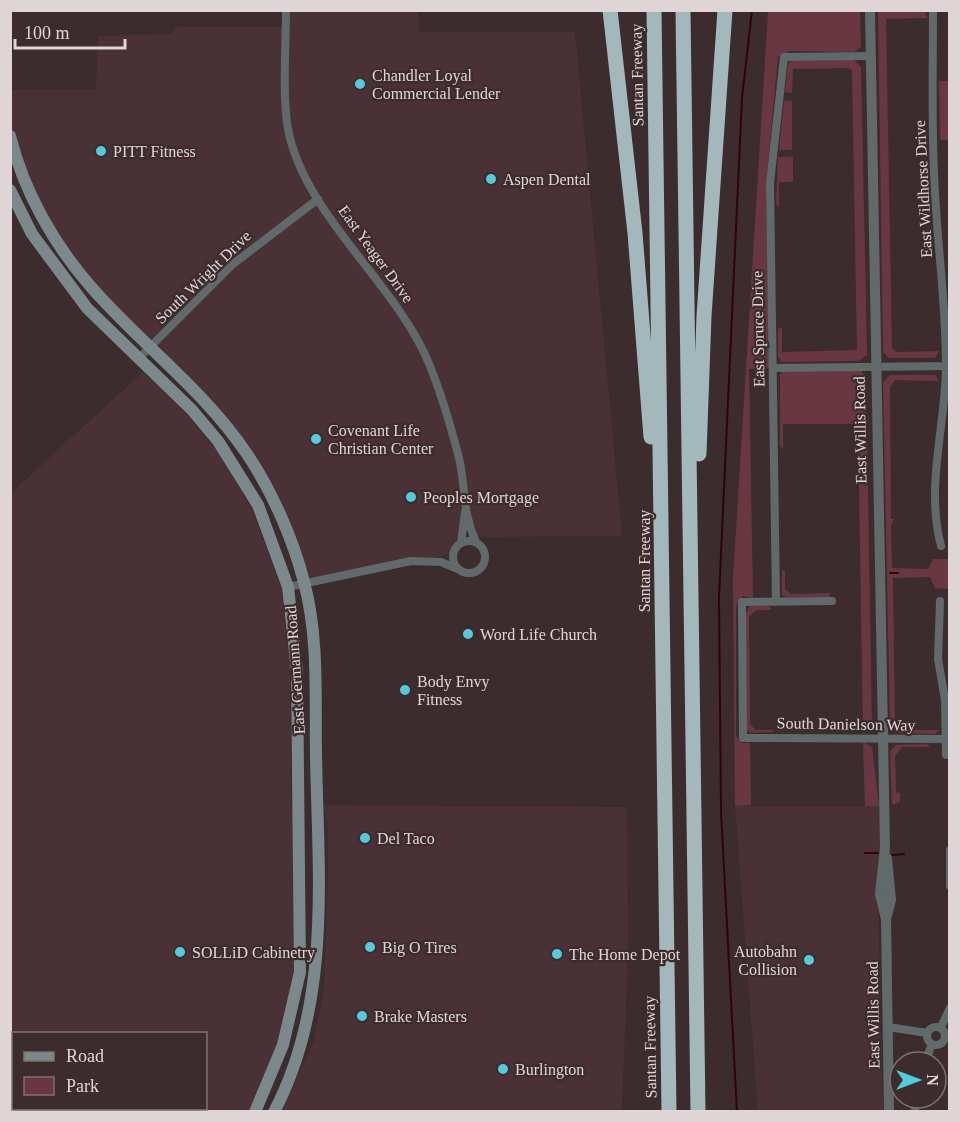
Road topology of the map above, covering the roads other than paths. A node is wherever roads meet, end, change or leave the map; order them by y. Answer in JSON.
{"nodes":[{"id":1,"x":286,"y":10,"type":"edge"},
{"id":2,"x":609,"y":10,"type":"edge"},
{"id":3,"x":654,"y":10,"type":"edge"},
{"id":4,"x":682,"y":10,"type":"edge"},
{"id":5,"x":725,"y":10,"type":"edge"},
{"id":6,"x":870,"y":10,"type":"edge"},
{"id":7,"x":933,"y":10,"type":"edge"},
{"id":8,"x":870,"y":56,"type":"junction"},
{"id":9,"x":10,"y":136,"type":"edge"},
{"id":10,"x":10,"y":190,"type":"edge"},
{"id":11,"x":318,"y":199,"type":"junction"},
{"id":12,"x":947,"y":301,"type":"edge"},
{"id":13,"x":151,"y":347,"type":"junction"},
{"id":14,"x":139,"y":358,"type":"junction"},
{"id":15,"x":874,"y":366,"type":"junction"},
{"id":16,"x":948,"y":366,"type":"edge"},
{"id":17,"x":774,"y":368,"type":"junction"},
{"id":18,"x":465,"y":512,"type":"junction"},
{"id":19,"x":662,"y":517,"type":"junction"},
{"id":20,"x":476,"y":542,"type":"junction"},
{"id":21,"x":461,"y":543,"type":"junction"},
{"id":22,"x":940,"y":546,"type":"dead end"},
{"id":23,"x":454,"y":551,"type":"junction"},
{"id":24,"x":433,"y":560,"type":"junction"},
{"id":25,"x":460,"y":570,"type":"junction"},
{"id":26,"x":305,"y":584,"type":"junction"},
{"id":27,"x":288,"y":587,"type":"junction"},
{"id":28,"x":832,"y":601,"type":"dead end"},
{"id":29,"x":940,"y":601,"type":"dead end"},
{"id":30,"x":776,"y":602,"type":"junction"},
{"id":31,"x":689,"y":606,"type":"junction"},
{"id":32,"x":881,"y":739,"type":"junction"},
{"id":33,"x":948,"y":740,"type":"edge"},
{"id":34,"x":946,"y":755,"type":"dead end"},
{"id":35,"x":949,"y":850,"type":"edge"},
{"id":36,"x":950,"y":886,"type":"edge"},
{"id":37,"x":667,"y":998,"type":"junction"},
{"id":38,"x":950,"y":1008,"type":"edge"},
{"id":39,"x":888,"y":1027,"type":"junction"},
{"id":40,"x":941,"y":1027,"type":"junction"},
{"id":41,"x":927,"y":1033,"type":"junction"},
{"id":42,"x":932,"y":1044,"type":"junction"},
{"id":43,"x":930,"y":1050,"type":"edge"},
{"id":44,"x":255,"y":1112,"type":"edge"},
{"id":45,"x":274,"y":1112,"type":"edge"},
{"id":46,"x":662,"y":1112,"type":"edge"},
{"id":47,"x":669,"y":1112,"type":"edge"},
{"id":48,"x":700,"y":1112,"type":"edge"},
{"id":49,"x":889,"y":1112,"type":"edge"}],
"edges":[{"from":1,"to":11,"type":"street","name":"East Yeager Drive"},
{"from":2,"to":19,"type":"highway"},
{"from":3,"to":19,"type":"highway","name":"Santan Freeway"},
{"from":4,"to":31,"type":"highway"},
{"from":5,"to":31,"type":"highway"},
{"from":6,"to":8,"type":"street","name":"East Willis Road"},
{"from":7,"to":12,"type":"street","name":"East Wildhorse Drive"},
{"from":8,"to":15,"type":"street","name":"East Willis Road"},
{"from":8,"to":17,"type":"street","name":"East Spruce Drive"},
{"from":9,"to":13,"type":"main road","name":"East Germann Road"},
{"from":10,"to":14,"type":"main road","name":"East Germann Road"},
{"from":11,"to":13,"type":"street","name":"South Wright Drive"},
{"from":11,"to":18,"type":"street","name":"East Yeager Drive"},
{"from":12,"to":16,"type":"street","name":"East Wildhorse Drive"},
{"from":13,"to":14,"type":"street","name":"South Wright Drive"},
{"from":13,"to":26,"type":"main road","name":"East Germann Road"},
{"from":14,"to":27,"type":"main road","name":"East Germann Road"},
{"from":15,"to":16,"type":"street"},
{"from":15,"to":17,"type":"street"},
{"from":15,"to":32,"type":"street","name":"East Willis Road"},
{"from":16,"to":22,"type":"street","name":"East Wildhorse Drive"},
{"from":17,"to":30,"type":"street","name":"East Spruce Drive"},
{"from":18,"to":20,"type":"street","name":"East Yeager Drive"},
{"from":18,"to":21,"type":"street","name":"East Yeager Drive"},
{"from":19,"to":37,"type":"highway","name":"Santan Freeway"},
{"from":20,"to":21,"type":"street"},
{"from":20,"to":25,"type":"street"},
{"from":21,"to":23,"type":"street"},
{"from":23,"to":24,"type":"street"},
{"from":23,"to":25,"type":"street"},
{"from":24,"to":25,"type":"street"},
{"from":24,"to":26,"type":"street"},
{"from":26,"to":27,"type":"street"},
{"from":26,"to":45,"type":"main road","name":"East Germann Road"},
{"from":27,"to":44,"type":"main road","name":"East Germann Road"},
{"from":28,"to":30,"type":"street"},
{"from":29,"to":33,"type":"street"},
{"from":30,"to":32,"type":"street","name":"South Danielson Way"},
{"from":31,"to":48,"type":"highway"},
{"from":32,"to":33,"type":"street","name":"South Danielson Way"},
{"from":32,"to":39,"type":"street","name":"East Willis Road"},
{"from":33,"to":34,"type":"street"},
{"from":35,"to":36,"type":"street"},
{"from":37,"to":46,"type":"highway"},
{"from":37,"to":47,"type":"highway","name":"Santan Freeway"},
{"from":38,"to":40,"type":"street"},
{"from":39,"to":41,"type":"street"},
{"from":39,"to":49,"type":"street","name":"East Willis Road"},
{"from":40,"to":41,"type":"street"},
{"from":40,"to":42,"type":"street"},
{"from":41,"to":42,"type":"street"},
{"from":42,"to":43,"type":"street"}]}
